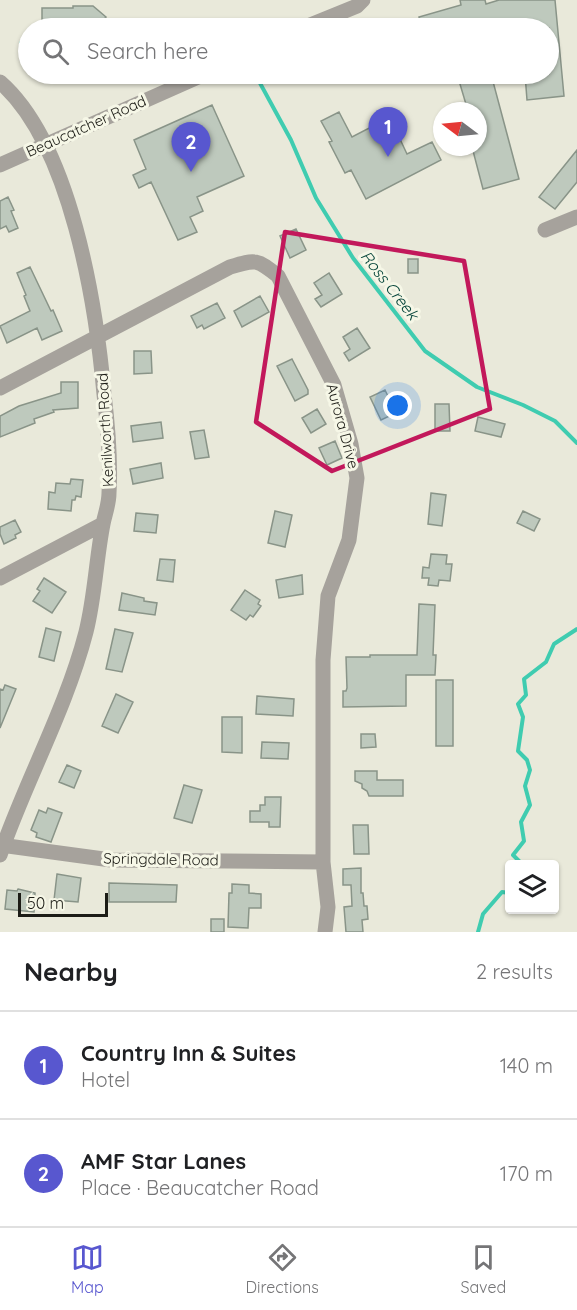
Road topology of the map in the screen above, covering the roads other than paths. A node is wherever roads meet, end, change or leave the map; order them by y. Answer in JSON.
{"nodes":[{"id":1,"x":363,"y":0,"type":"edge"},
{"id":2,"x":328,"y":18,"type":"edge"},
{"id":3,"x":0,"y":82,"type":"edge"},
{"id":4,"x":183,"y":84,"type":"edge"},
{"id":5,"x":44,"y":145,"type":"junction"},
{"id":6,"x":0,"y":165,"type":"edge"},
{"id":7,"x":577,"y":218,"type":"edge"},
{"id":8,"x":545,"y":230,"type":"dead end"},
{"id":9,"x":99,"y":337,"type":"junction"},
{"id":10,"x":0,"y":388,"type":"edge"},
{"id":11,"x":103,"y":524,"type":"junction"},
{"id":12,"x":0,"y":578,"type":"edge"},
{"id":13,"x":1,"y":849,"type":"edge"},
{"id":14,"x":323,"y":862,"type":"junction"},
{"id":15,"x":325,"y":932,"type":"edge"}],
"edges":[{"from":1,"to":2,"type":"street"},
{"from":3,"to":5,"type":"street","name":"Kenilworth Road"},
{"from":4,"to":5,"type":"street","name":"Beaucatcher Road"},
{"from":5,"to":6,"type":"street","name":"Beaucatcher Road"},
{"from":5,"to":9,"type":"street","name":"Kenilworth Road"},
{"from":7,"to":8,"type":"street"},
{"from":9,"to":10,"type":"street","name":"Aurora Drive"},
{"from":9,"to":11,"type":"street","name":"Kenilworth Road"},
{"from":9,"to":14,"type":"street","name":"Aurora Drive"},
{"from":11,"to":12,"type":"street"},
{"from":11,"to":13,"type":"street","name":"Kenilworth Road"},
{"from":13,"to":14,"type":"street","name":"Springdale Road"},
{"from":14,"to":15,"type":"street","name":"Aurora Drive"}]}
